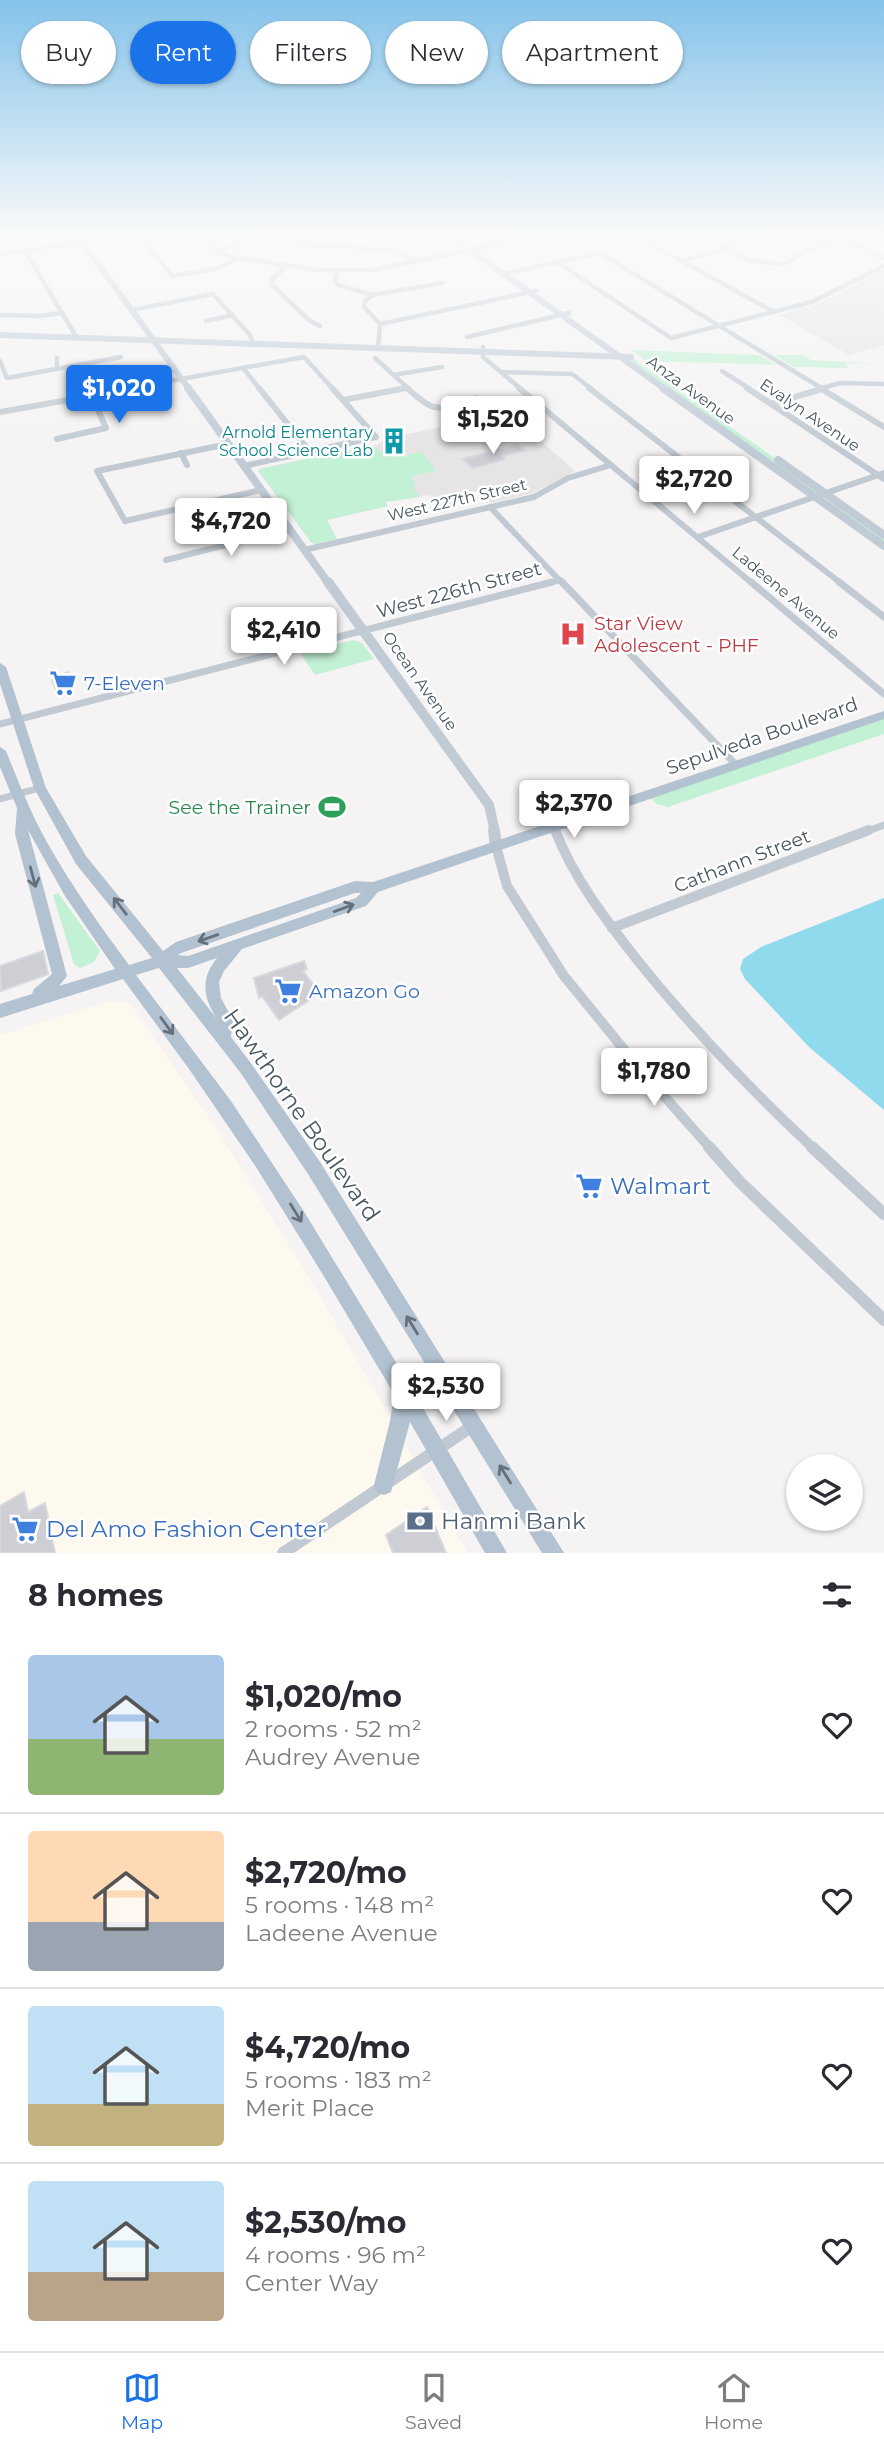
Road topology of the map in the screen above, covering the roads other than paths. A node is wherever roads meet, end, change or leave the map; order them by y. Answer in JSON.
{"nodes":[{"id":1,"x":59,"y":308,"type":"edge"},
{"id":2,"x":140,"y":308,"type":"edge"},
{"id":3,"x":227,"y":308,"type":"edge"},
{"id":4,"x":297,"y":308,"type":"edge"},
{"id":5,"x":365,"y":308,"type":"edge"},
{"id":6,"x":452,"y":308,"type":"edge"},
{"id":7,"x":557,"y":308,"type":"edge"},
{"id":8,"x":627,"y":308,"type":"edge"},
{"id":9,"x":690,"y":308,"type":"edge"},
{"id":10,"x":767,"y":308,"type":"edge"},
{"id":11,"x":787,"y":308,"type":"edge"},
{"id":12,"x":132,"y":310,"type":"joint"},
{"id":13,"x":774,"y":312,"type":"junction"},
{"id":14,"x":62,"y":313,"type":"junction"},
{"id":15,"x":565,"y":314,"type":"junction"},
{"id":16,"x":0,"y":315,"type":"edge"},
{"id":17,"x":233,"y":315,"type":"junction"},
{"id":18,"x":206,"y":321,"type":"dead end"},
{"id":19,"x":380,"y":324,"type":"junction"},
{"id":20,"x":320,"y":326,"type":"dead end"},
{"id":21,"x":719,"y":326,"type":"junction"},
{"id":22,"x":0,"y":335,"type":"edge"},
{"id":23,"x":467,"y":337,"type":"dead end"},
{"id":24,"x":77,"y":338,"type":"junction"},
{"id":25,"x":154,"y":340,"type":"junction"},
{"id":26,"x":253,"y":343,"type":"junction"},
{"id":27,"x":378,"y":346,"type":"junction"},
{"id":28,"x":483,"y":350,"type":"junction"},
{"id":29,"x":612,"y":351,"type":"junction"},
{"id":30,"x":622,"y":354,"type":"junction"},
{"id":31,"x":121,"y":357,"type":"dead end"},
{"id":32,"x":57,"y":358,"type":"dead end"},
{"id":33,"x":375,"y":358,"type":"dead end"},
{"id":34,"x":0,"y":361,"type":"edge"},
{"id":35,"x":78,"y":366,"type":"junction"},
{"id":36,"x":442,"y":367,"type":"dead end"},
{"id":37,"x":243,"y":368,"type":"junction"},
{"id":38,"x":57,"y":369,"type":"junction"},
{"id":39,"x":722,"y":371,"type":"dead end"},
{"id":40,"x":501,"y":372,"type":"junction"},
{"id":41,"x":393,"y":375,"type":"junction"},
{"id":42,"x":181,"y":379,"type":"junction"},
{"id":43,"x":884,"y":384,"type":"edge"},
{"id":44,"x":407,"y":387,"type":"junction"},
{"id":45,"x":822,"y":389,"type":"junction"},
{"id":46,"x":91,"y":396,"type":"junction"},
{"id":47,"x":476,"y":398,"type":"dead end"},
{"id":48,"x":343,"y":400,"type":"junction"},
{"id":49,"x":771,"y":404,"type":"junction"},
{"id":50,"x":0,"y":412,"type":"edge"},
{"id":51,"x":884,"y":427,"type":"edge"},
{"id":52,"x":57,"y":439,"type":"dead end"},
{"id":53,"x":228,"y":444,"type":"junction"},
{"id":54,"x":310,"y":452,"type":"junction"},
{"id":55,"x":181,"y":453,"type":"junction"},
{"id":56,"x":187,"y":465,"type":"dead end"},
{"id":57,"x":611,"y":465,"type":"junction"},
{"id":58,"x":244,"y":466,"type":"junction"},
{"id":59,"x":882,"y":476,"type":"edge"},
{"id":60,"x":261,"y":490,"type":"junction"},
{"id":61,"x":824,"y":494,"type":"junction"},
{"id":62,"x":815,"y":497,"type":"junction"},
{"id":63,"x":490,"y":507,"type":"junction"},
{"id":64,"x":756,"y":517,"type":"junction"},
{"id":65,"x":289,"y":529,"type":"junction"},
{"id":66,"x":884,"y":535,"type":"edge"},
{"id":67,"x":698,"y":537,"type":"junction"},
{"id":68,"x":884,"y":546,"type":"edge"},
{"id":69,"x":304,"y":550,"type":"junction"},
{"id":70,"x":166,"y":560,"type":"dead end"},
{"id":71,"x":560,"y":580,"type":"junction"},
{"id":72,"x":884,"y":617,"type":"edge"},
{"id":73,"x":365,"y":631,"type":"junction"},
{"id":74,"x":0,"y":667,"type":"edge"},
{"id":75,"x":884,"y":694,"type":"edge"},
{"id":76,"x":884,"y":715,"type":"edge"},
{"id":77,"x":16,"y":720,"type":"junction"},
{"id":78,"x":0,"y":724,"type":"edge"},
{"id":79,"x":0,"y":751,"type":"edge"},
{"id":80,"x":736,"y":765,"type":"junction"},
{"id":81,"x":40,"y":788,"type":"junction"},
{"id":82,"x":15,"y":795,"type":"junction"},
{"id":83,"x":0,"y":799,"type":"edge"},
{"id":84,"x":22,"y":810,"type":"junction"},
{"id":85,"x":884,"y":825,"type":"edge"},
{"id":86,"x":554,"y":827,"type":"junction"},
{"id":87,"x":496,"y":846,"type":"junction"},
{"id":88,"x":373,"y":888,"type":"junction"},
{"id":89,"x":612,"y":928,"type":"junction"},
{"id":90,"x":241,"y":944,"type":"junction"},
{"id":91,"x":161,"y":961,"type":"junction"},
{"id":92,"x":126,"y":971,"type":"junction"},
{"id":93,"x":31,"y":1001,"type":"junction"},
{"id":94,"x":0,"y":1011,"type":"edge"},
{"id":95,"x":223,"y":1038,"type":"junction"},
{"id":96,"x":884,"y":1214,"type":"edge"},
{"id":97,"x":884,"y":1320,"type":"edge"},
{"id":98,"x":403,"y":1393,"type":"junction"},
{"id":99,"x":474,"y":1425,"type":"junction"},
{"id":100,"x":436,"y":1450,"type":"junction"},
{"id":101,"x":384,"y":1485,"type":"junction"},
{"id":102,"x":283,"y":1553,"type":"edge"},
{"id":103,"x":497,"y":1553,"type":"edge"},
{"id":104,"x":554,"y":1553,"type":"edge"}],
"edges":[{"from":1,"to":14,"type":"street"},
{"from":2,"to":12,"type":"street"},
{"from":3,"to":17,"type":"street"},
{"from":4,"to":20,"type":"street"},
{"from":5,"to":19,"type":"street"},
{"from":6,"to":19,"type":"street"},
{"from":7,"to":15,"type":"main road","name":"Anza Avenue"},
{"from":8,"to":21,"type":"street"},
{"from":9,"to":21,"type":"street"},
{"from":10,"to":13,"type":"street"},
{"from":11,"to":13,"type":"street"},
{"from":12,"to":25,"type":"main road","name":"Ocean Avenue"},
{"from":13,"to":21,"type":"street"},
{"from":14,"to":16,"type":"street"},
{"from":14,"to":24,"type":"street"},
{"from":15,"to":23,"type":"street"},
{"from":15,"to":29,"type":"main road","name":"Anza Avenue"},
{"from":15,"to":30,"type":"main road","name":"Anza Avenue"},
{"from":17,"to":18,"type":"street"},
{"from":17,"to":26,"type":"street"},
{"from":19,"to":27,"type":"street"},
{"from":21,"to":45,"type":"street"},
{"from":22,"to":24,"type":"main road"},
{"from":24,"to":25,"type":"main road"},
{"from":25,"to":26,"type":"main road"},
{"from":25,"to":42,"type":"main road","name":"Ocean Avenue"},
{"from":26,"to":27,"type":"main road"},
{"from":27,"to":28,"type":"main road"},
{"from":28,"to":29,"type":"main road"},
{"from":28,"to":30,"type":"main road"},
{"from":28,"to":40,"type":"street","name":"Ladeene Avenue"},
{"from":29,"to":30,"type":"main road","name":"Anza Avenue"},
{"from":30,"to":61,"type":"main road","name":"Anza Avenue"},
{"from":30,"to":62,"type":"main road","name":"Anza Avenue"},
{"from":31,"to":35,"type":"street"},
{"from":32,"to":38,"type":"street"},
{"from":33,"to":41,"type":"street"},
{"from":34,"to":38,"type":"street"},
{"from":35,"to":38,"type":"street"},
{"from":35,"to":46,"type":"street"},
{"from":36,"to":41,"type":"street"},
{"from":37,"to":42,"type":"street"},
{"from":37,"to":48,"type":"street"},
{"from":37,"to":54,"type":"street"},
{"from":39,"to":49,"type":"street","name":"Evalyn Avenue"},
{"from":40,"to":57,"type":"street","name":"Ladeene Avenue"},
{"from":40,"to":64,"type":"street"},
{"from":41,"to":44,"type":"street"},
{"from":42,"to":46,"type":"street"},
{"from":42,"to":53,"type":"main road","name":"Ocean Avenue"},
{"from":43,"to":45,"type":"street"},
{"from":44,"to":47,"type":"street"},
{"from":44,"to":48,"type":"street"},
{"from":45,"to":49,"type":"street"},
{"from":45,"to":51,"type":"street"},
{"from":46,"to":50,"type":"street"},
{"from":46,"to":52,"type":"street"},
{"from":48,"to":54,"type":"street"},
{"from":49,"to":59,"type":"street","name":"Evalyn Avenue"},
{"from":53,"to":55,"type":"street"},
{"from":53,"to":58,"type":"main road","name":"Ocean Avenue"},
{"from":54,"to":58,"type":"street"},
{"from":55,"to":56,"type":"street"},
{"from":55,"to":60,"type":"street"},
{"from":57,"to":63,"type":"street","name":"West 227th Street"},
{"from":57,"to":67,"type":"street","name":"Ladeene Avenue"},
{"from":58,"to":60,"type":"main road","name":"Ocean Avenue"},
{"from":59,"to":61,"type":"street"},
{"from":60,"to":65,"type":"main road","name":"Ocean Avenue"},
{"from":61,"to":62,"type":"street"},
{"from":61,"to":66,"type":"main road","name":"Anza Avenue"},
{"from":62,"to":64,"type":"street"},
{"from":62,"to":68,"type":"main road","name":"Anza Avenue"},
{"from":63,"to":69,"type":"street","name":"West 227th Street"},
{"from":63,"to":71,"type":"street"},
{"from":64,"to":67,"type":"street"},
{"from":64,"to":72,"type":"street"},
{"from":65,"to":69,"type":"main road","name":"Ocean Avenue"},
{"from":65,"to":70,"type":"street"},
{"from":67,"to":75,"type":"street","name":"Ladeene Avenue"},
{"from":69,"to":73,"type":"main road","name":"Ocean Avenue"},
{"from":71,"to":73,"type":"street","name":"West 226th Street"},
{"from":71,"to":80,"type":"street"},
{"from":73,"to":77,"type":"street","name":"West 226th Street"},
{"from":73,"to":87,"type":"main road","name":"Ocean Avenue"},
{"from":74,"to":77,"type":"main road","name":"Hawthorne Boulevard"},
{"from":76,"to":80,"type":"main road","name":"Sepulveda Boulevard"},
{"from":77,"to":78,"type":"street","name":"West 226th Street"},
{"from":77,"to":81,"type":"main road","name":"Hawthorne Boulevard"},
{"from":79,"to":82,"type":"main road"},
{"from":80,"to":86,"type":"main road","name":"Sepulveda Boulevard"},
{"from":81,"to":82,"type":"street"},
{"from":91,"to":81,"type":"main road","name":"Hawthorne Boulevard","one_way":true},
{"from":82,"to":83,"type":"street"},
{"from":82,"to":84,"type":"main road"},
{"from":84,"to":92,"type":"main road"},
{"from":84,"to":93,"type":"main road","one_way":true},
{"from":85,"to":89,"type":"street","name":"Cathann Street"},
{"from":86,"to":87,"type":"main road","name":"Sepulveda Boulevard"},
{"from":86,"to":89,"type":"street"},
{"from":87,"to":88,"type":"main road","name":"Sepulveda Boulevard"},
{"from":87,"to":97,"type":"street"},
{"from":90,"to":88,"type":"main road","name":"Sepulveda Boulevard","one_way":true},
{"from":88,"to":91,"type":"main road","name":"Sepulveda Boulevard","one_way":true},
{"from":89,"to":96,"type":"street"},
{"from":90,"to":91,"type":"main road","name":"Sepulveda Boulevard"},
{"from":90,"to":95,"type":"main road"},
{"from":91,"to":92,"type":"main road","name":"Sepulveda Boulevard"},
{"from":91,"to":95,"type":"main road","name":"Hawthorne Boulevard"},
{"from":92,"to":93,"type":"main road","name":"Sepulveda Boulevard"},
{"from":92,"to":98,"type":"main road","one_way":true},
{"from":93,"to":94,"type":"main road","name":"Sepulveda Boulevard"},
{"from":99,"to":95,"type":"main road","name":"Hawthorne Boulevard","one_way":true},
{"from":98,"to":100,"type":"main road"},
{"from":98,"to":101,"type":"main road"},
{"from":99,"to":100,"type":"street"},
{"from":104,"to":99,"type":"main road","name":"Hawthorne Boulevard","one_way":true},
{"from":100,"to":101,"type":"street"},
{"from":100,"to":103,"type":"main road"},
{"from":101,"to":102,"type":"street"}]}
